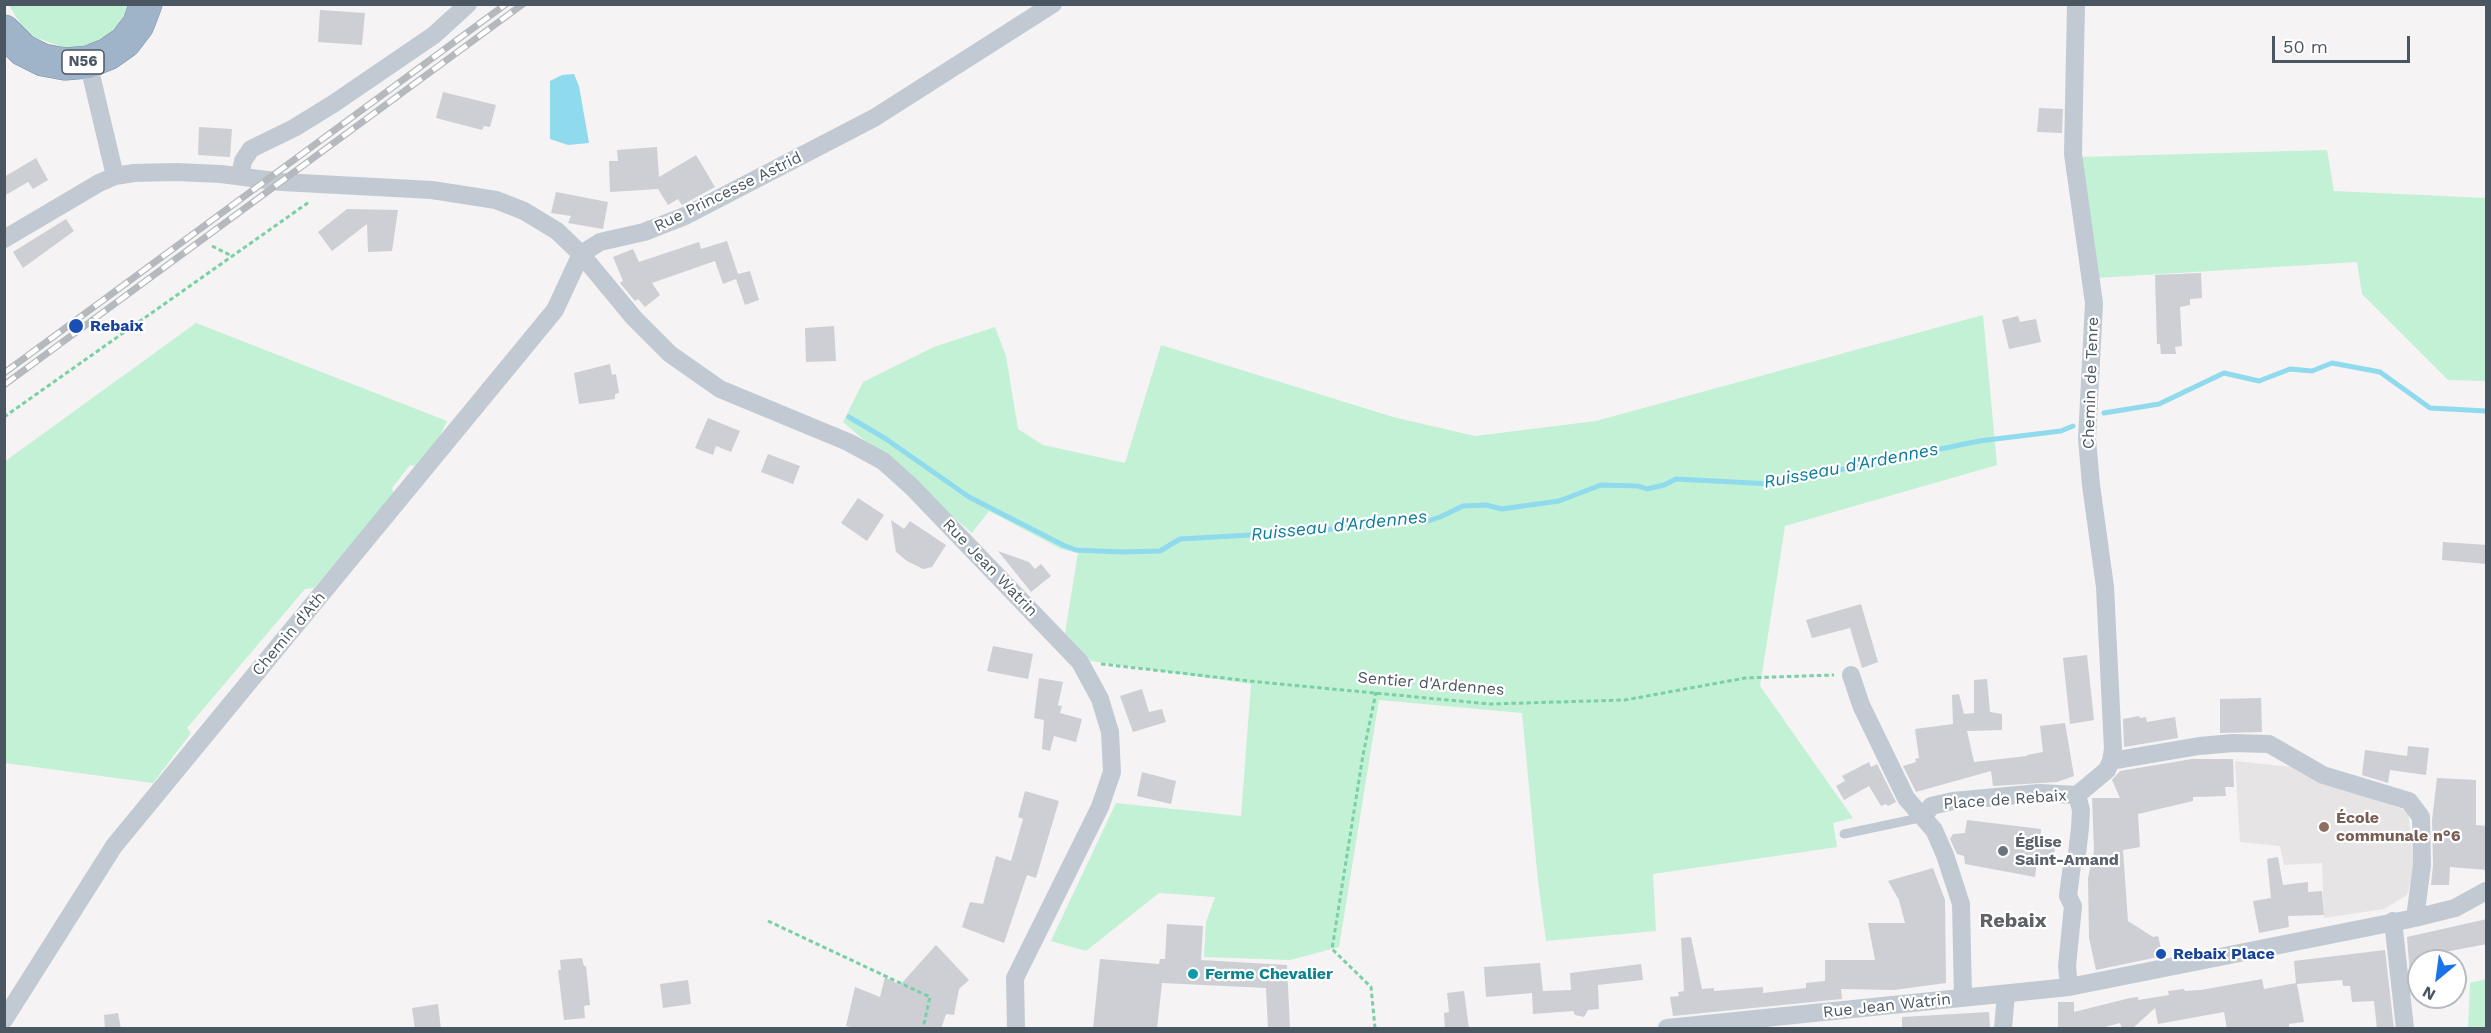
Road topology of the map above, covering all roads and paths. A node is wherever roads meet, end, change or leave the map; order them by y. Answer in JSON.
{"nodes":[{"id":1,"x":468,"y":4,"type":"edge"},
{"id":2,"x":1053,"y":4,"type":"edge"},
{"id":3,"x":2076,"y":4,"type":"edge"},
{"id":4,"x":146,"y":5,"type":"edge"},
{"id":5,"x":5,"y":33,"type":"edge"},
{"id":6,"x":88,"y":62,"type":"junction"},
{"id":7,"x":115,"y":176,"type":"junction"},
{"id":8,"x":240,"y":176,"type":"junction"},
{"id":9,"x":334,"y":184,"type":"junction"},
{"id":10,"x":4,"y":239,"type":"edge"},
{"id":11,"x":212,"y":246,"type":"dead end"},
{"id":12,"x":581,"y":254,"type":"junction"},
{"id":13,"x":232,"y":256,"type":"junction"},
{"id":14,"x":4,"y":417,"type":"edge"},
{"id":15,"x":1080,"y":662,"type":"junction"},
{"id":16,"x":1851,"y":675,"type":"joint"},
{"id":17,"x":1376,"y":692,"type":"junction"},
{"id":18,"x":2111,"y":761,"type":"junction"},
{"id":19,"x":2077,"y":795,"type":"junction"},
{"id":20,"x":1924,"y":817,"type":"junction"},
{"id":21,"x":1844,"y":834,"type":"dead end"},
{"id":22,"x":2487,"y":891,"type":"edge"},
{"id":23,"x":2415,"y":918,"type":"junction"},
{"id":24,"x":768,"y":921,"type":"dead end"},
{"id":25,"x":2393,"y":921,"type":"junction"},
{"id":26,"x":2069,"y":987,"type":"junction"},
{"id":27,"x":2006,"y":994,"type":"junction"},
{"id":28,"x":1963,"y":998,"type":"junction"},
{"id":29,"x":4,"y":1020,"type":"edge"},
{"id":30,"x":923,"y":1029,"type":"edge"},
{"id":31,"x":1016,"y":1029,"type":"edge"},
{"id":32,"x":1375,"y":1029,"type":"edge"},
{"id":33,"x":1667,"y":1029,"type":"edge"},
{"id":34,"x":2003,"y":1029,"type":"edge"},
{"id":35,"x":2405,"y":1029,"type":"edge"}],
"edges":[{"from":1,"to":8,"type":"street"},
{"from":2,"to":12,"type":"street","name":"Rue Princesse Astrid"},
{"from":3,"to":18,"type":"street","name":"Chemin de Tenre"},
{"from":4,"to":6,"type":"highway","number":"N56"},
{"from":5,"to":6,"type":"highway","number":"N56"},
{"from":6,"to":7,"type":"street"},
{"from":7,"to":8,"type":"street"},
{"from":7,"to":10,"type":"street"},
{"from":8,"to":9,"type":"street"},
{"from":9,"to":12,"type":"street"},
{"from":9,"to":13,"type":"path"},
{"from":11,"to":13,"type":"path"},
{"from":12,"to":15,"type":"street","name":"Rue Jean Watrin"},
{"from":12,"to":29,"type":"street","name":"Chemin d'Ath"},
{"from":13,"to":14,"type":"path"},
{"from":15,"to":17,"type":"path","name":"Sentier d'Ardennes"},
{"from":15,"to":31,"type":"street","name":"Rue Jean Watrin"},
{"from":16,"to":17,"type":"path","name":"Sentier d'Ardennes"},
{"from":16,"to":20,"type":"street","name":"Place de Rebaix"},
{"from":17,"to":32,"type":"path"},
{"from":18,"to":19,"type":"street"},
{"from":18,"to":23,"type":"street"},
{"from":19,"to":20,"type":"street","name":"Place de Rebaix"},
{"from":19,"to":26,"type":"street","name":"Place de Rebaix"},
{"from":20,"to":21,"type":"lane"},
{"from":20,"to":28,"type":"street","name":"Place de Rebaix"},
{"from":22,"to":23,"type":"street"},
{"from":23,"to":25,"type":"street"},
{"from":24,"to":30,"type":"path"},
{"from":25,"to":26,"type":"street"},
{"from":25,"to":35,"type":"street"},
{"from":26,"to":27,"type":"street"},
{"from":27,"to":28,"type":"street"},
{"from":27,"to":34,"type":"street"},
{"from":28,"to":33,"type":"street","name":"Rue Jean Watrin"}]}
